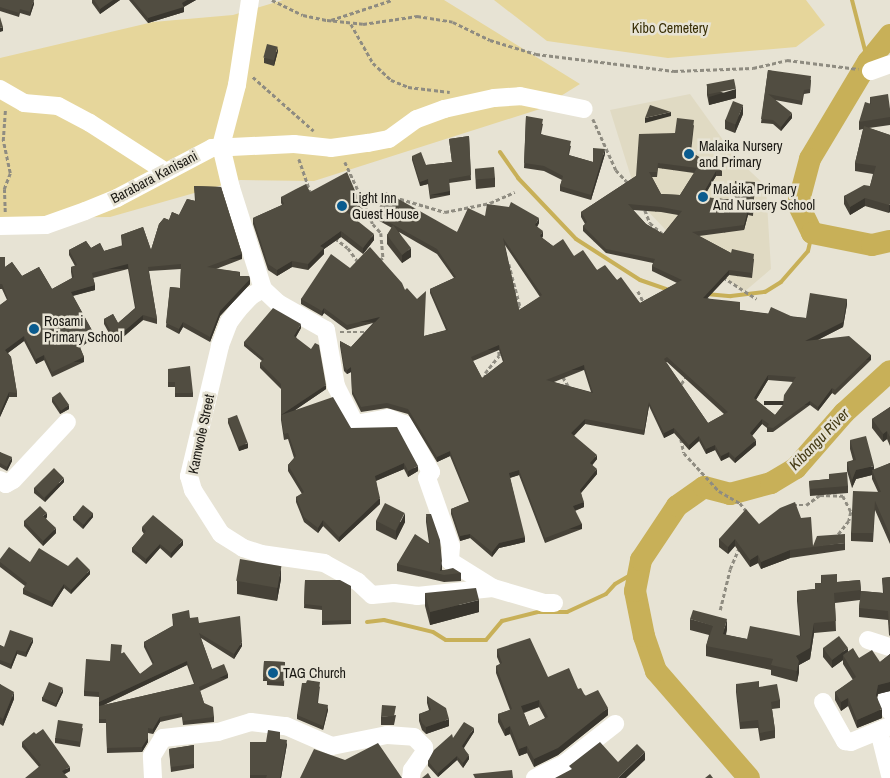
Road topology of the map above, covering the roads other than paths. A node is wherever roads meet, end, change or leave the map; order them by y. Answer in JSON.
{"nodes":[{"id":1,"x":250,"y":0,"type":"edge"},
{"id":2,"x":890,"y":64,"type":"edge"},
{"id":3,"x":871,"y":72,"type":"dead end"},
{"id":4,"x":1,"y":95,"type":"edge"},
{"id":5,"x":584,"y":109,"type":"road end"},
{"id":6,"x":221,"y":146,"type":"junction"},
{"id":7,"x":166,"y":172,"type":"junction"},
{"id":8,"x":4,"y":225,"type":"edge"},
{"id":9,"x":263,"y":289,"type":"junction"},
{"id":10,"x":67,"y":422,"type":"dead end"},
{"id":11,"x":0,"y":480,"type":"edge"},
{"id":12,"x":493,"y":588,"type":"junction"},
{"id":13,"x":554,"y":603,"type":"dead end"},
{"id":14,"x":868,"y":640,"type":"dead end"},
{"id":15,"x":890,"y":647,"type":"edge"},
{"id":16,"x":823,"y":702,"type":"dead end"},
{"id":17,"x":615,"y":724,"type":"dead end"},
{"id":18,"x":886,"y":738,"type":"edge"},
{"id":19,"x":890,"y":776,"type":"edge"},
{"id":20,"x":153,"y":778,"type":"edge"},
{"id":21,"x":411,"y":778,"type":"edge"},
{"id":22,"x":535,"y":778,"type":"edge"}],
"edges":[{"from":1,"to":6,"type":"street"},
{"from":2,"to":3,"type":"street"},
{"from":4,"to":7,"type":"street"},
{"from":5,"to":6,"type":"street","name":"Barabara Kanisani"},
{"from":6,"to":7,"type":"street","name":"Barabara Kanisani"},
{"from":6,"to":9,"type":"street"},
{"from":7,"to":8,"type":"street","name":"Barabara Kanisani"},
{"from":9,"to":12,"type":"street"},
{"from":9,"to":12,"type":"street","name":"Kamwole Street"},
{"from":10,"to":11,"type":"street"},
{"from":12,"to":13,"type":"street","name":"Kamwole Street"},
{"from":14,"to":15,"type":"street"},
{"from":16,"to":18,"type":"street"},
{"from":17,"to":22,"type":"street"},
{"from":18,"to":19,"type":"street"},
{"from":20,"to":21,"type":"street"}]}
